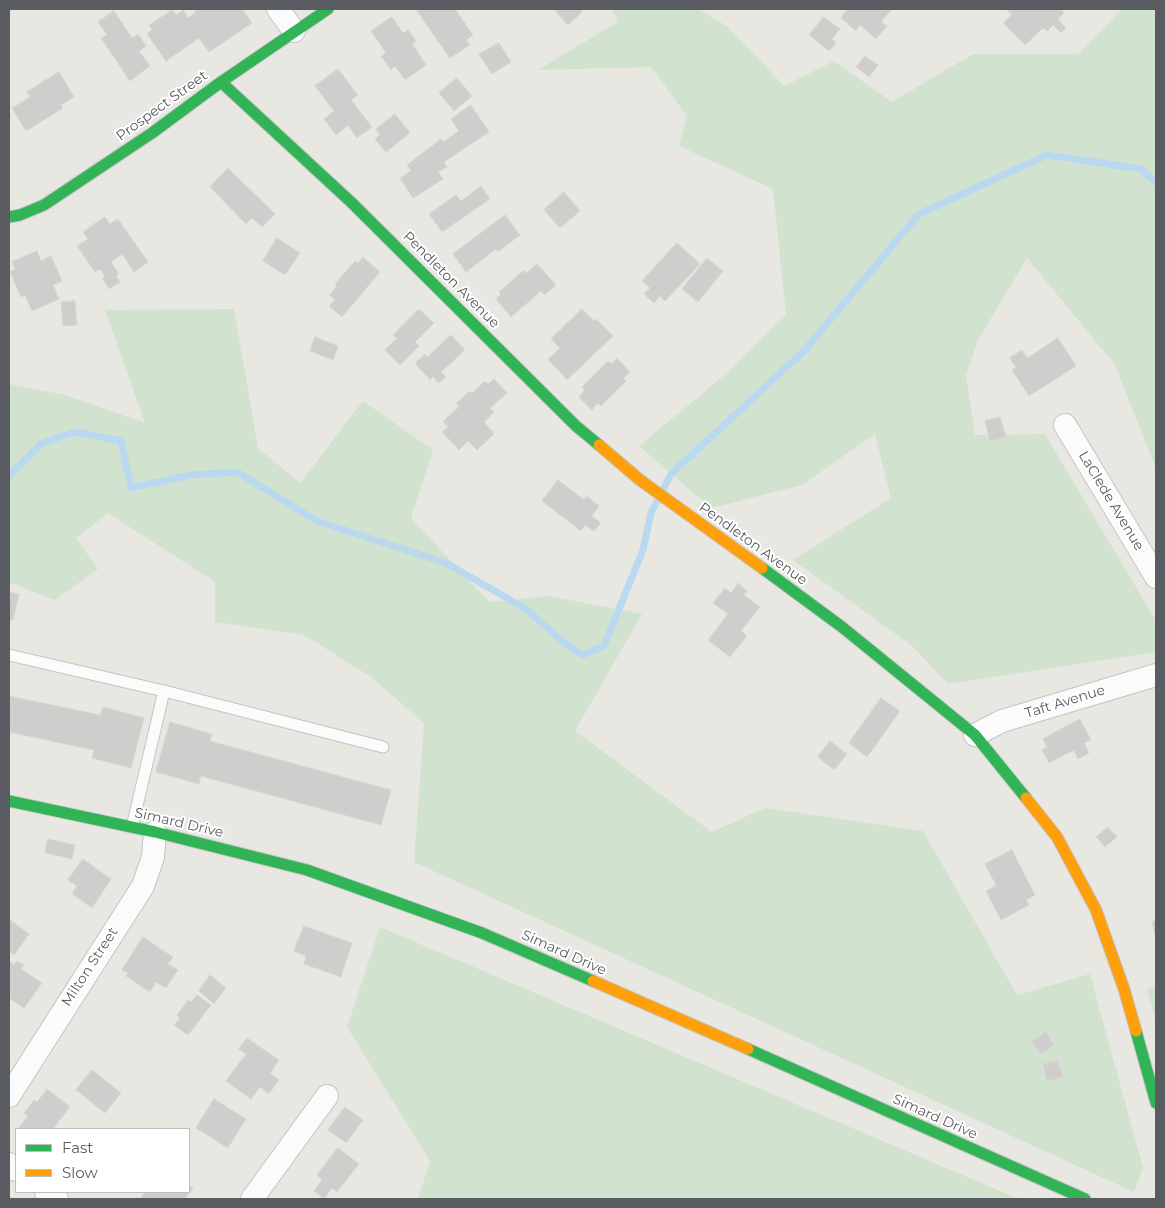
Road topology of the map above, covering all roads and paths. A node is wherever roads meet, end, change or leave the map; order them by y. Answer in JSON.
{"nodes":[{"id":1,"x":278,"y":9,"type":"edge"},
{"id":2,"x":328,"y":9,"type":"edge"},
{"id":3,"x":294,"y":32,"type":"junction"},
{"id":4,"x":222,"y":82,"type":"junction"},
{"id":5,"x":9,"y":217,"type":"edge"},
{"id":6,"x":1065,"y":425,"type":"dead end"},
{"id":7,"x":1156,"y":577,"type":"edge"},
{"id":8,"x":9,"y":656,"type":"edge"},
{"id":9,"x":1156,"y":675,"type":"edge"},
{"id":10,"x":164,"y":691,"type":"junction"},
{"id":11,"x":975,"y":734,"type":"junction"},
{"id":12,"x":383,"y":748,"type":"dead end"},
{"id":13,"x":9,"y":801,"type":"edge"},
{"id":14,"x":132,"y":827,"type":"junction"},
{"id":15,"x":155,"y":832,"type":"junction"},
{"id":16,"x":9,"y":1096,"type":"edge"},
{"id":17,"x":327,"y":1096,"type":"dead end"},
{"id":18,"x":1156,"y":1103,"type":"edge"},
{"id":19,"x":252,"y":1199,"type":"edge"},
{"id":20,"x":1085,"y":1199,"type":"edge"}],
"edges":[{"from":1,"to":3,"type":"street"},
{"from":2,"to":3,"type":"street","name":"Prospect Street"},
{"from":3,"to":4,"type":"street","name":"Prospect Street"},
{"from":4,"to":5,"type":"street","name":"Prospect Street"},
{"from":4,"to":11,"type":"street","name":"Pendleton Avenue"},
{"from":6,"to":7,"type":"street","name":"LaClede Avenue"},
{"from":8,"to":10,"type":"lane"},
{"from":9,"to":11,"type":"street","name":"Taft Avenue"},
{"from":10,"to":12,"type":"lane"},
{"from":10,"to":14,"type":"lane"},
{"from":11,"to":18,"type":"street","name":"Pendleton Avenue"},
{"from":13,"to":14,"type":"street","name":"Simard Drive"},
{"from":14,"to":15,"type":"street","name":"Simard Drive"},
{"from":15,"to":16,"type":"street","name":"Milton Street"},
{"from":15,"to":20,"type":"street","name":"Simard Drive"},
{"from":17,"to":19,"type":"street"}]}
